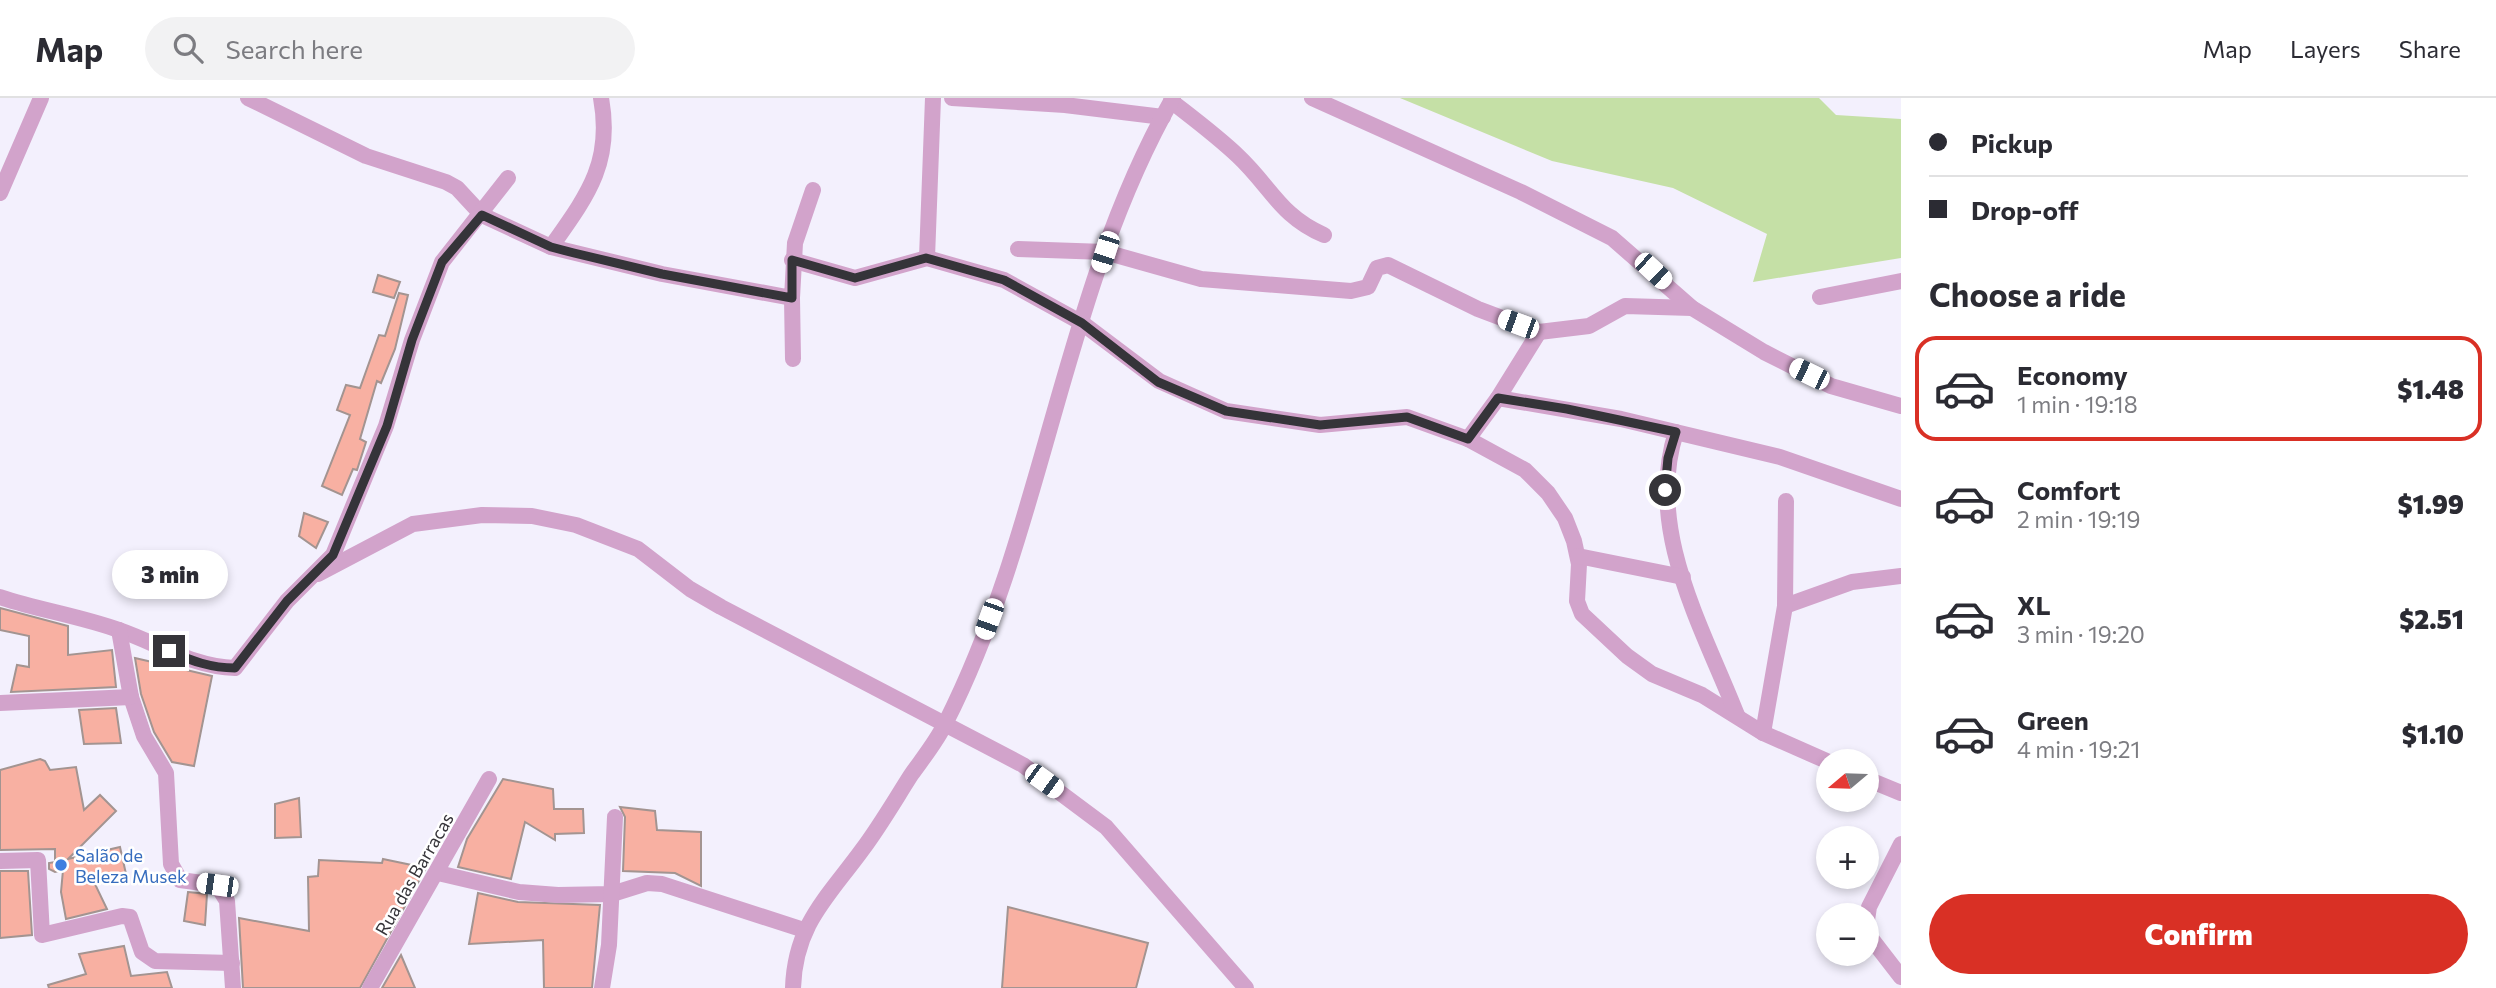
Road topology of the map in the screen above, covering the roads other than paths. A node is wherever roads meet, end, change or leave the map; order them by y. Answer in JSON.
{"nodes":[{"id":1,"x":41,"y":98,"type":"edge"},
{"id":2,"x":248,"y":98,"type":"edge"},
{"id":3,"x":600,"y":98,"type":"edge"},
{"id":4,"x":933,"y":98,"type":"edge"},
{"id":5,"x":952,"y":98,"type":"edge"},
{"id":6,"x":1312,"y":98,"type":"edge"},
{"id":7,"x":1172,"y":100,"type":"edge"},
{"id":8,"x":1163,"y":117,"type":"junction"},
{"id":9,"x":508,"y":177,"type":"dead end"},
{"id":10,"x":813,"y":190,"type":"dead end"},
{"id":11,"x":0,"y":193,"type":"edge"},
{"id":12,"x":482,"y":215,"type":"junction"},
{"id":13,"x":1324,"y":235,"type":"dead end"},
{"id":14,"x":551,"y":247,"type":"junction"},
{"id":15,"x":1018,"y":249,"type":"dead end"},
{"id":16,"x":1105,"y":252,"type":"junction"},
{"id":17,"x":926,"y":258,"type":"junction"},
{"id":18,"x":792,"y":260,"type":"junction"},
{"id":19,"x":1901,"y":281,"type":"edge"},
{"id":20,"x":1820,"y":297,"type":"dead end"},
{"id":21,"x":792,"y":298,"type":"junction"},
{"id":22,"x":1692,"y":308,"type":"junction"},
{"id":23,"x":1082,"y":323,"type":"junction"},
{"id":24,"x":1539,"y":332,"type":"junction"},
{"id":25,"x":793,"y":359,"type":"dead end"},
{"id":26,"x":1498,"y":398,"type":"junction"},
{"id":27,"x":1901,"y":406,"type":"edge"},
{"id":28,"x":1676,"y":432,"type":"junction"},
{"id":29,"x":1468,"y":439,"type":"junction"},
{"id":30,"x":1901,"y":499,"type":"edge"},
{"id":31,"x":1786,"y":501,"type":"dead end"},
{"id":32,"x":1578,"y":556,"type":"junction"},
{"id":33,"x":318,"y":574,"type":"junction"},
{"id":34,"x":1901,"y":576,"type":"edge"},
{"id":35,"x":1683,"y":577,"type":"junction"},
{"id":36,"x":0,"y":597,"type":"edge"},
{"id":37,"x":1785,"y":606,"type":"junction"},
{"id":38,"x":119,"y":630,"type":"junction"},
{"id":39,"x":131,"y":697,"type":"junction"},
{"id":40,"x":0,"y":703,"type":"edge"},
{"id":41,"x":1737,"y":715,"type":"junction"},
{"id":42,"x":946,"y":724,"type":"junction"},
{"id":43,"x":1763,"y":733,"type":"junction"},
{"id":44,"x":1816,"y":756,"type":"edge"},
{"id":45,"x":489,"y":779,"type":"dead end"},
{"id":46,"x":1880,"y":784,"type":"edge"},
{"id":47,"x":1901,"y":793,"type":"edge"},
{"id":48,"x":615,"y":817,"type":"dead end"},
{"id":49,"x":1901,"y":844,"type":"edge"},
{"id":50,"x":0,"y":860,"type":"edge"},
{"id":51,"x":438,"y":873,"type":"junction"},
{"id":52,"x":612,"y":894,"type":"junction"},
{"id":53,"x":1871,"y":903,"type":"edge"},
{"id":54,"x":804,"y":930,"type":"junction"},
{"id":55,"x":1879,"y":949,"type":"edge"},
{"id":56,"x":232,"y":963,"type":"junction"},
{"id":57,"x":1901,"y":977,"type":"edge"},
{"id":58,"x":233,"y":988,"type":"edge"},
{"id":59,"x":370,"y":988,"type":"edge"},
{"id":60,"x":602,"y":988,"type":"edge"},
{"id":61,"x":793,"y":988,"type":"edge"},
{"id":62,"x":1246,"y":988,"type":"edge"}],
"edges":[{"from":1,"to":11,"type":"street"},
{"from":2,"to":12,"type":"street"},
{"from":3,"to":14,"type":"street"},
{"from":4,"to":17,"type":"street"},
{"from":5,"to":8,"type":"street"},
{"from":6,"to":22,"type":"street"},
{"from":7,"to":8,"type":"street"},
{"from":7,"to":13,"type":"street"},
{"from":8,"to":16,"type":"street"},
{"from":9,"to":12,"type":"street"},
{"from":10,"to":18,"type":"street"},
{"from":12,"to":14,"type":"street"},
{"from":12,"to":33,"type":"street"},
{"from":14,"to":21,"type":"street"},
{"from":15,"to":16,"type":"street"},
{"from":16,"to":23,"type":"street"},
{"from":16,"to":24,"type":"street"},
{"from":17,"to":18,"type":"street"},
{"from":17,"to":23,"type":"street"},
{"from":18,"to":21,"type":"street"},
{"from":19,"to":20,"type":"street"},
{"from":21,"to":25,"type":"street"},
{"from":22,"to":24,"type":"street"},
{"from":22,"to":27,"type":"street"},
{"from":23,"to":29,"type":"street"},
{"from":23,"to":42,"type":"street"},
{"from":24,"to":26,"type":"street"},
{"from":26,"to":28,"type":"street"},
{"from":26,"to":29,"type":"street"},
{"from":28,"to":30,"type":"street"},
{"from":28,"to":35,"type":"street"},
{"from":29,"to":32,"type":"street"},
{"from":31,"to":37,"type":"street"},
{"from":32,"to":35,"type":"street"},
{"from":32,"to":41,"type":"street"},
{"from":33,"to":38,"type":"street"},
{"from":33,"to":42,"type":"street"},
{"from":34,"to":37,"type":"street"},
{"from":35,"to":41,"type":"street"},
{"from":36,"to":38,"type":"street"},
{"from":37,"to":43,"type":"street"},
{"from":38,"to":39,"type":"street"},
{"from":39,"to":40,"type":"street"},
{"from":39,"to":56,"type":"street"},
{"from":41,"to":43,"type":"street"},
{"from":42,"to":54,"type":"street"},
{"from":42,"to":62,"type":"street"},
{"from":43,"to":44,"type":"street"},
{"from":45,"to":51,"type":"street","name":"Rua das Barracas"},
{"from":46,"to":47,"type":"street"},
{"from":48,"to":52,"type":"street"},
{"from":49,"to":53,"type":"street"},
{"from":50,"to":56,"type":"street"},
{"from":51,"to":52,"type":"street"},
{"from":51,"to":59,"type":"street","name":"Rua das Barracas"},
{"from":52,"to":54,"type":"street"},
{"from":52,"to":60,"type":"street"},
{"from":54,"to":61,"type":"street"},
{"from":55,"to":57,"type":"street"},
{"from":56,"to":58,"type":"street"}]}
